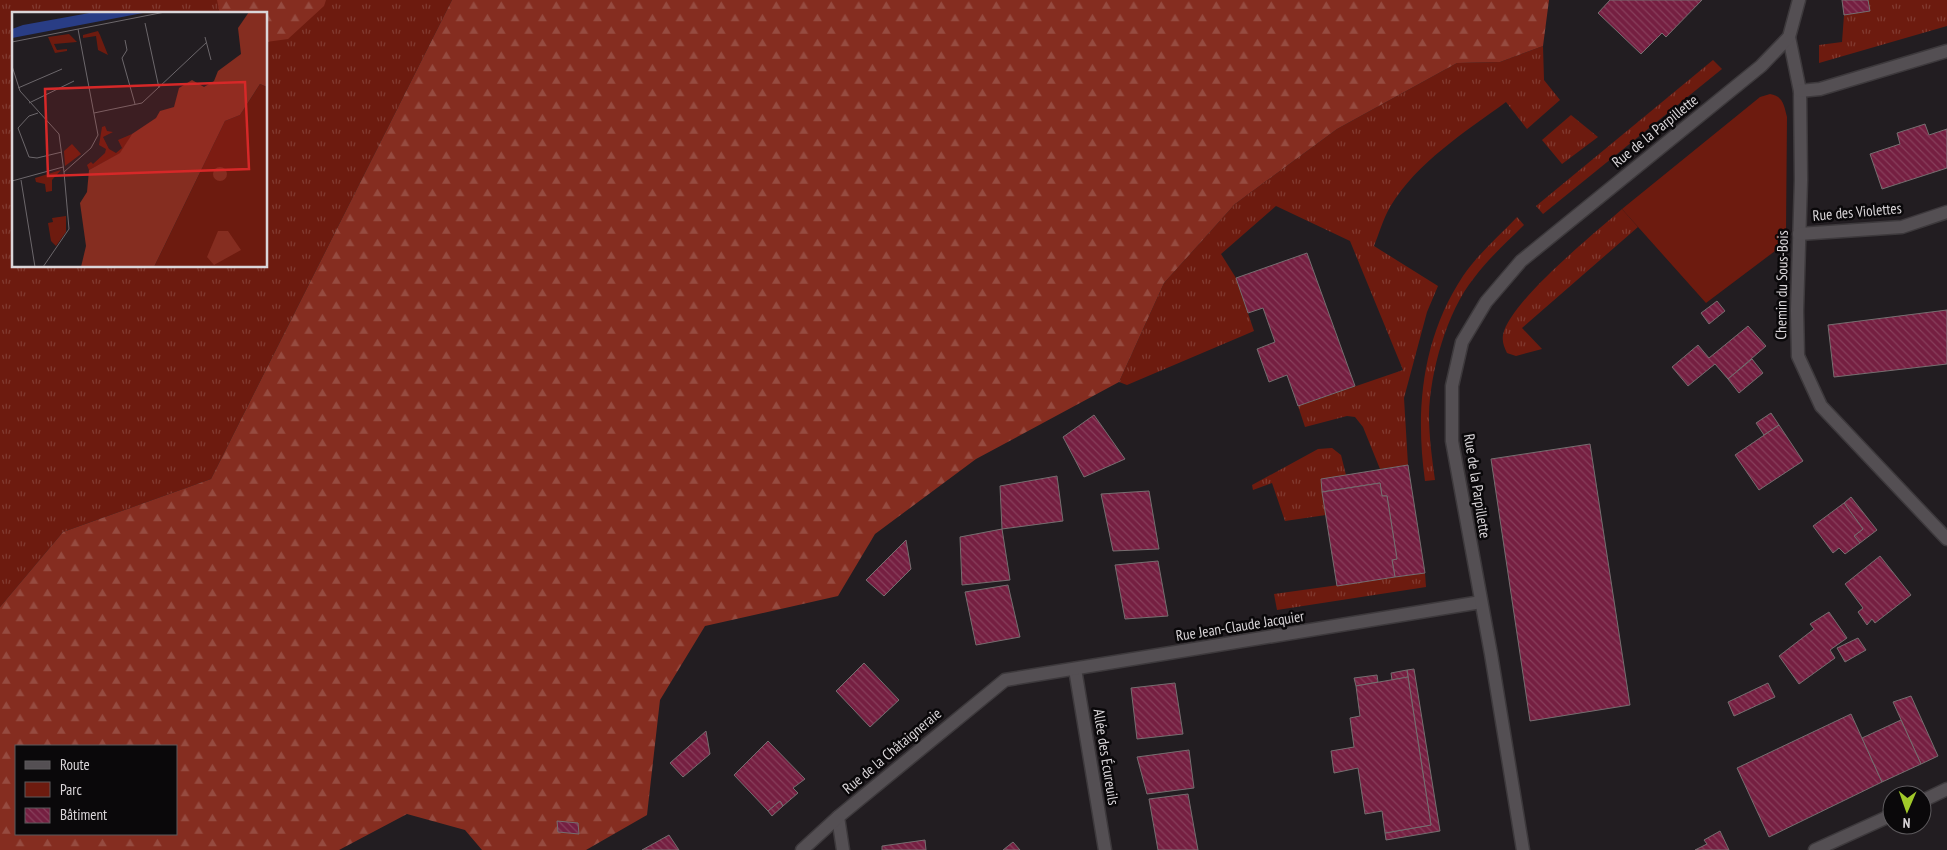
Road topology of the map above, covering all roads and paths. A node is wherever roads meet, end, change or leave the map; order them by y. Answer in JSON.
{"nodes":[{"id":1,"x":1798,"y":0,"type":"edge"},
{"id":2,"x":1789,"y":37,"type":"junction"},
{"id":3,"x":1947,"y":51,"type":"edge"},
{"id":4,"x":1800,"y":91,"type":"junction"},
{"id":5,"x":1947,"y":212,"type":"edge"},
{"id":6,"x":1799,"y":234,"type":"junction"},
{"id":7,"x":1947,"y":539,"type":"edge"},
{"id":8,"x":1481,"y":602,"type":"junction"},
{"id":9,"x":1075,"y":670,"type":"junction"},
{"id":10,"x":1005,"y":680,"type":"joint"},
{"id":11,"x":1947,"y":789,"type":"edge"},
{"id":12,"x":1932,"y":796,"type":"edge"},
{"id":13,"x":838,"y":817,"type":"junction"},
{"id":14,"x":1882,"y":819,"type":"edge"},
{"id":15,"x":802,"y":850,"type":"edge"},
{"id":16,"x":843,"y":850,"type":"edge"},
{"id":17,"x":1105,"y":850,"type":"edge"},
{"id":18,"x":1523,"y":850,"type":"edge"},
{"id":19,"x":1816,"y":850,"type":"edge"}],
"edges":[{"from":1,"to":2,"type":"street"},
{"from":2,"to":4,"type":"street","name":"Chemin du Sous-Bois"},
{"from":2,"to":8,"type":"street","name":"Rue de la Parpillette"},
{"from":3,"to":4,"type":"street"},
{"from":4,"to":6,"type":"street","name":"Chemin du Sous-Bois"},
{"from":5,"to":6,"type":"street","name":"Rue des Violettes"},
{"from":6,"to":7,"type":"street","name":"Chemin du Sous-Bois"},
{"from":8,"to":9,"type":"street","name":"Rue Jean-Claude Jacquier"},
{"from":8,"to":18,"type":"street","name":"Rue de la Parpillette"},
{"from":9,"to":10,"type":"street","name":"Rue Jean-Claude Jacquier"},
{"from":9,"to":17,"type":"street","name":"Allée des Écureuils"},
{"from":10,"to":13,"type":"street","name":"Rue de la Châtaigneraie"},
{"from":11,"to":12,"type":"street"},
{"from":13,"to":15,"type":"street","name":"Rue de la Châtaigneraie"},
{"from":13,"to":16,"type":"street"},
{"from":14,"to":19,"type":"street"}]}
